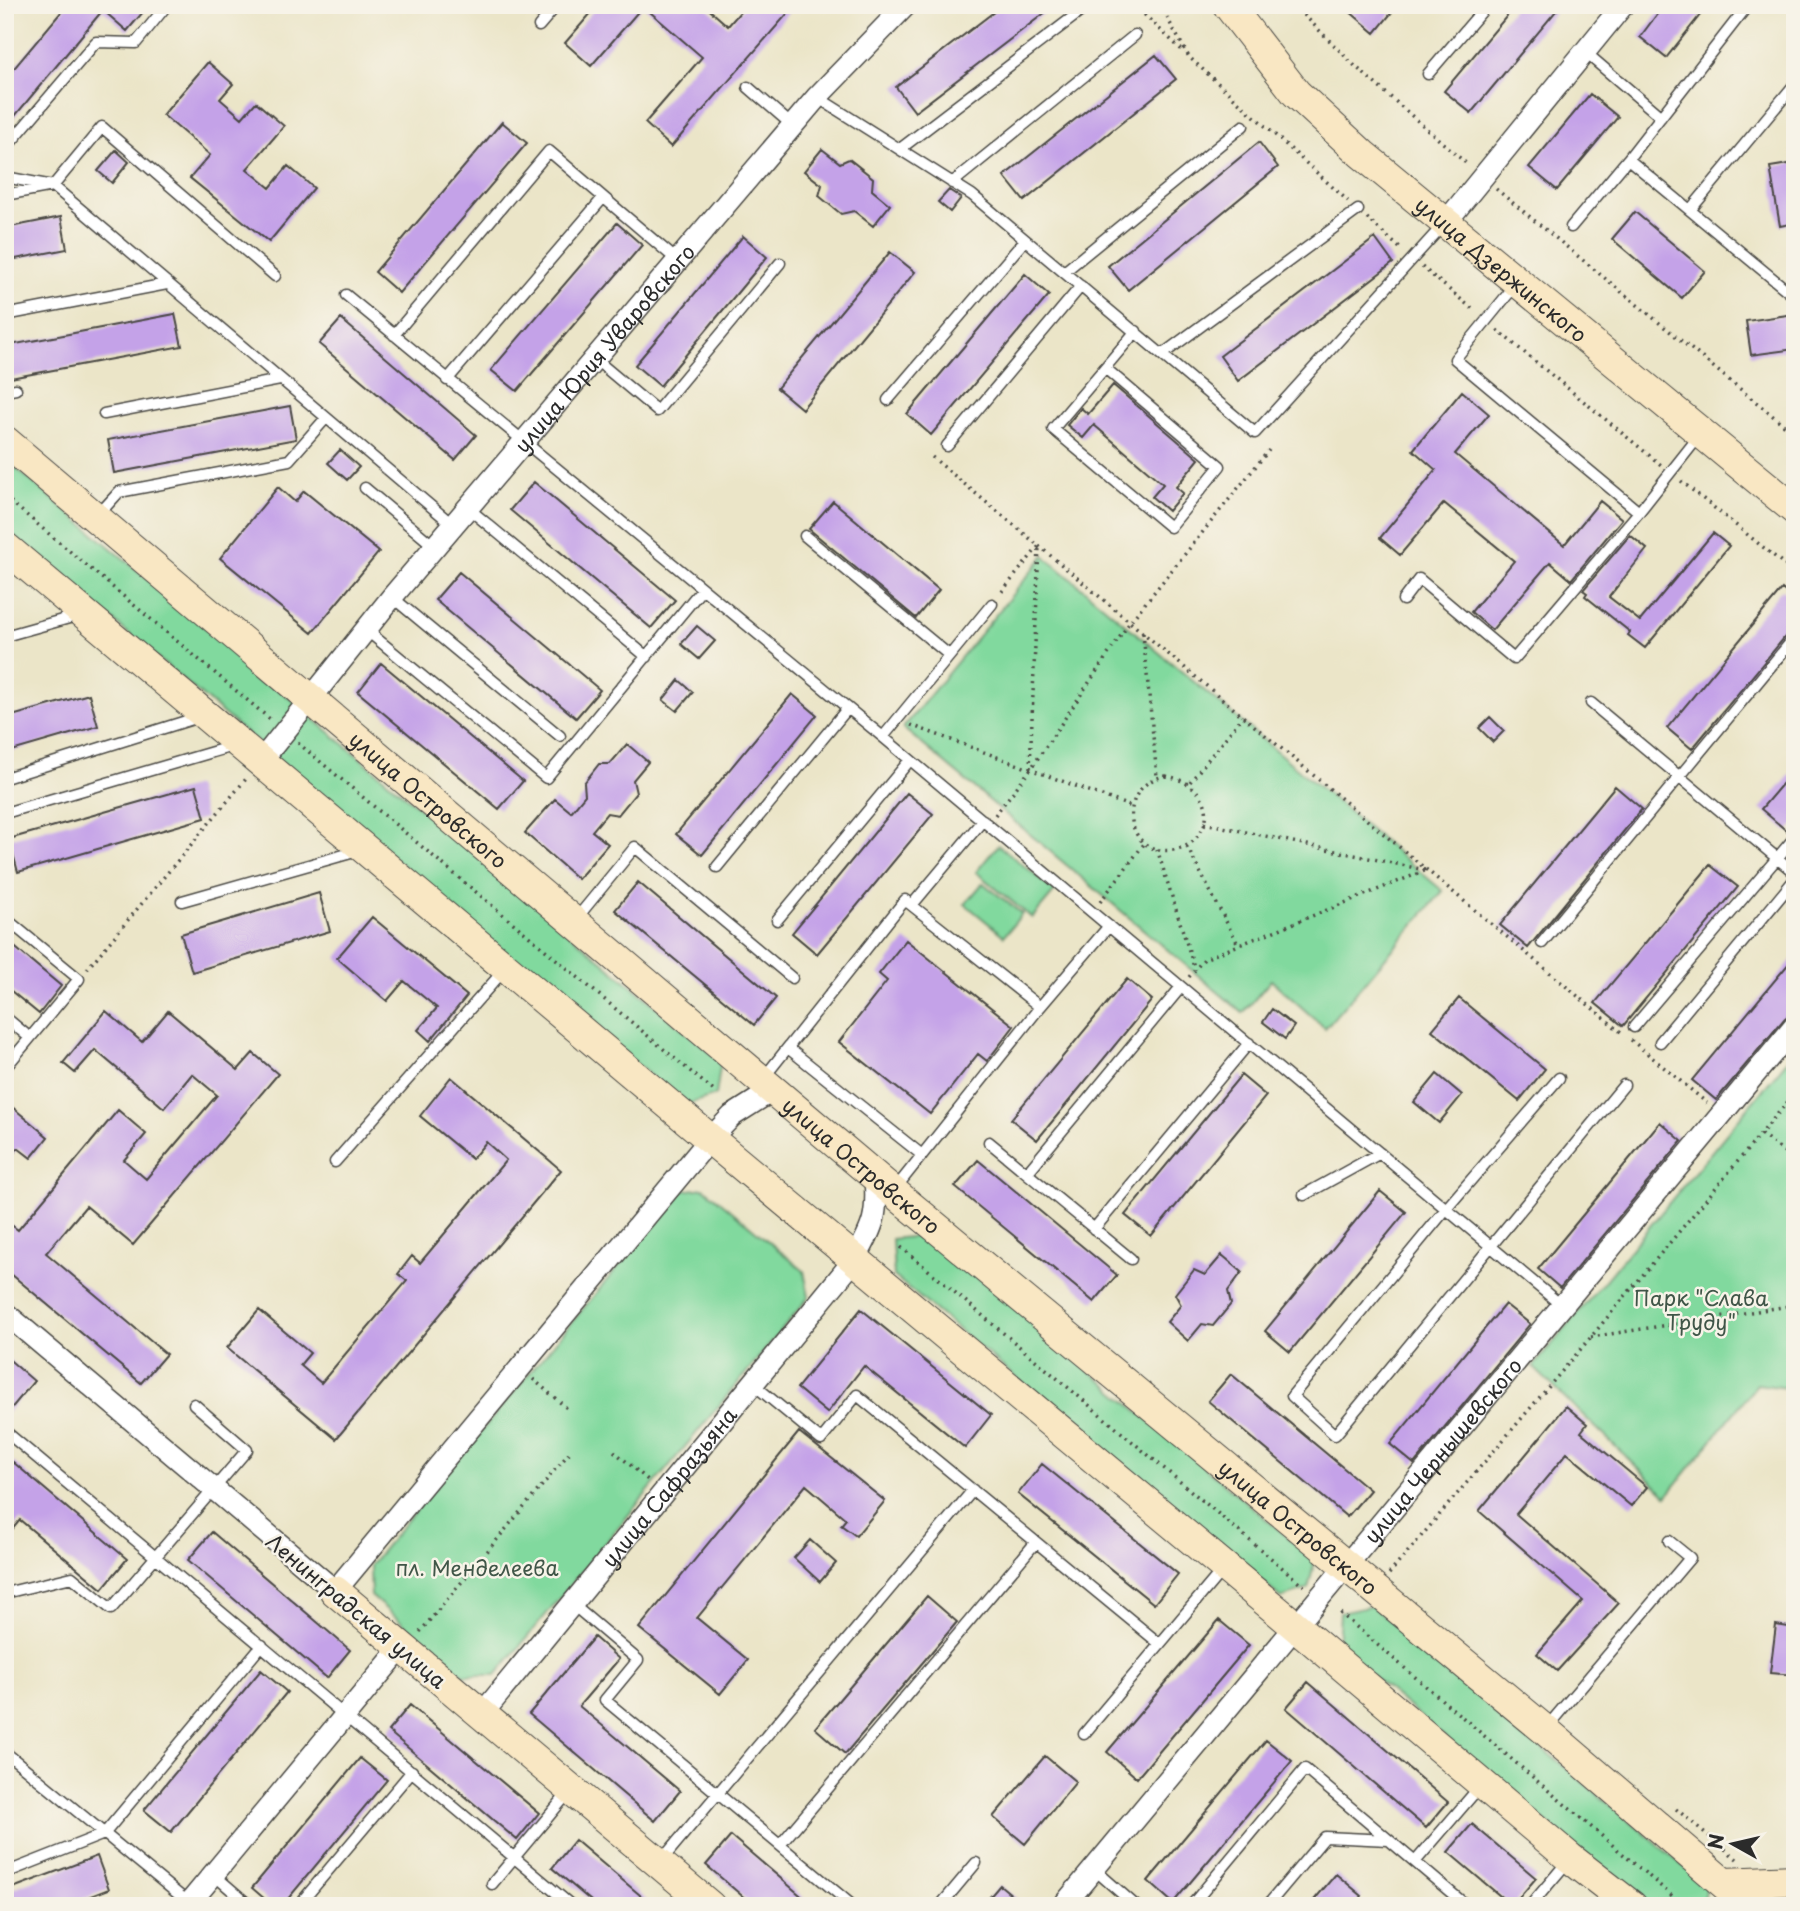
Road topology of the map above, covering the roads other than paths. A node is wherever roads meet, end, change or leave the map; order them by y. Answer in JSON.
{"nodes":[{"id":1,"x":167,"y":5,"type":"edge"},
{"id":2,"x":557,"y":5,"type":"edge"},
{"id":3,"x":906,"y":5,"type":"edge"},
{"id":4,"x":1228,"y":5,"type":"edge"},
{"id":5,"x":1487,"y":5,"type":"edge"},
{"id":6,"x":1623,"y":5,"type":"edge"},
{"id":7,"x":1748,"y":5,"type":"edge"},
{"id":8,"x":1085,"y":8,"type":"dead end"},
{"id":9,"x":539,"y":26,"type":"dead end"},
{"id":10,"x":1135,"y":35,"type":"dead end"},
{"id":11,"x":1585,"y":52,"type":"junction"},
{"id":12,"x":1428,"y":74,"type":"dead end"},
{"id":13,"x":1795,"y":85,"type":"edge"},
{"id":14,"x":748,"y":87,"type":"dead end"},
{"id":15,"x":817,"y":97,"type":"junction"},
{"id":16,"x":1661,"y":117,"type":"junction"},
{"id":17,"x":793,"y":126,"type":"junction"},
{"id":18,"x":1243,"y":126,"type":"dead end"},
{"id":19,"x":5,"y":149,"type":"edge"},
{"id":20,"x":900,"y":149,"type":"junction"},
{"id":21,"x":1628,"y":159,"type":"junction"},
{"id":22,"x":5,"y":177,"type":"edge"},
{"id":23,"x":952,"y":183,"type":"junction"},
{"id":24,"x":53,"y":186,"type":"junction"},
{"id":25,"x":5,"y":195,"type":"edge"},
{"id":26,"x":603,"y":198,"type":"junction"},
{"id":27,"x":1691,"y":209,"type":"junction"},
{"id":28,"x":1358,"y":210,"type":"road end"},
{"id":29,"x":1446,"y":222,"type":"junction"},
{"id":30,"x":1571,"y":227,"type":"dead end"},
{"id":31,"x":1025,"y":240,"type":"junction"},
{"id":32,"x":678,"y":261,"type":"junction"},
{"id":33,"x":780,"y":263,"type":"dead end"},
{"id":34,"x":1064,"y":272,"type":"junction"},
{"id":35,"x":275,"y":276,"type":"dead end"},
{"id":36,"x":1518,"y":282,"type":"junction"},
{"id":37,"x":167,"y":284,"type":"junction"},
{"id":38,"x":1082,"y":286,"type":"junction"},
{"id":39,"x":1795,"y":291,"type":"edge"},
{"id":40,"x":345,"y":295,"type":"dead end"},
{"id":41,"x":5,"y":315,"type":"edge"},
{"id":42,"x":1136,"y":331,"type":"junction"},
{"id":43,"x":394,"y":335,"type":"junction"},
{"id":44,"x":1163,"y":354,"type":"junction"},
{"id":45,"x":595,"y":359,"type":"junction"},
{"id":46,"x":1105,"y":368,"type":"junction"},
{"id":47,"x":280,"y":380,"type":"junction"},
{"id":48,"x":447,"y":380,"type":"junction"},
{"id":49,"x":888,"y":400,"type":"dead end"},
{"id":50,"x":104,"y":414,"type":"dead end"},
{"id":51,"x":326,"y":418,"type":"junction"},
{"id":52,"x":1701,"y":433,"type":"junction"},
{"id":53,"x":5,"y":441,"type":"edge"},
{"id":54,"x":523,"y":443,"type":"junction"},
{"id":55,"x":947,"y":446,"type":"dead end"},
{"id":56,"x":365,"y":488,"type":"dead end"},
{"id":57,"x":468,"y":508,"type":"junction"},
{"id":58,"x":1795,"y":510,"type":"edge"},
{"id":59,"x":1639,"y":512,"type":"junction"},
{"id":60,"x":96,"y":518,"type":"junction"},
{"id":61,"x":453,"y":525,"type":"junction"},
{"id":62,"x":805,"y":536,"type":"dead end"},
{"id":63,"x":5,"y":547,"type":"edge"},
{"id":64,"x":435,"y":547,"type":"junction"},
{"id":65,"x":702,"y":589,"type":"junction"},
{"id":66,"x":392,"y":597,"type":"junction"},
{"id":67,"x":1403,"y":600,"type":"dead end"},
{"id":68,"x":992,"y":604,"type":"road end"},
{"id":69,"x":84,"y":614,"type":"junction"},
{"id":70,"x":365,"y":629,"type":"junction"},
{"id":71,"x":5,"y":636,"type":"edge"},
{"id":72,"x":1795,"y":638,"type":"edge"},
{"id":73,"x":647,"y":656,"type":"junction"},
{"id":74,"x":949,"y":656,"type":"junction"},
{"id":75,"x":311,"y":698,"type":"junction"},
{"id":76,"x":1591,"y":703,"type":"dead end"},
{"id":77,"x":848,"y":708,"type":"junction"},
{"id":78,"x":205,"y":715,"type":"junction"},
{"id":79,"x":560,"y":736,"type":"dead end"},
{"id":80,"x":883,"y":737,"type":"junction"},
{"id":81,"x":250,"y":752,"type":"junction"},
{"id":82,"x":911,"y":760,"type":"junction"},
{"id":83,"x":1679,"y":777,"type":"junction"},
{"id":84,"x":5,"y":778,"type":"edge"},
{"id":85,"x":5,"y":813,"type":"edge"},
{"id":86,"x":985,"y":823,"type":"junction"},
{"id":87,"x":1795,"y":837,"type":"edge"},
{"id":88,"x":366,"y":849,"type":"junction"},
{"id":89,"x":1777,"y":858,"type":"junction"},
{"id":90,"x":717,"y":867,"type":"dead end"},
{"id":91,"x":1795,"y":873,"type":"edge"},
{"id":92,"x":1795,"y":879,"type":"edge"},
{"id":93,"x":182,"y":901,"type":"dead end"},
{"id":94,"x":912,"y":905,"type":"junction"},
{"id":95,"x":5,"y":918,"type":"edge"},
{"id":96,"x":777,"y":920,"type":"dead end"},
{"id":97,"x":574,"y":921,"type":"junction"},
{"id":98,"x":1109,"y":926,"type":"junction"},
{"id":99,"x":1542,"y":943,"type":"dead end"},
{"id":100,"x":507,"y":967,"type":"junction"},
{"id":101,"x":792,"y":978,"type":"dead end"},
{"id":102,"x":1181,"y":987,"type":"junction"},
{"id":103,"x":1040,"y":1007,"type":"junction"},
{"id":104,"x":5,"y":1017,"type":"edge"},
{"id":105,"x":1795,"y":1026,"type":"edge"},
{"id":106,"x":1634,"y":1027,"type":"dead end"},
{"id":107,"x":30,"y":1038,"type":"junction"},
{"id":108,"x":1660,"y":1042,"type":"dead end"},
{"id":109,"x":1249,"y":1043,"type":"junction"},
{"id":110,"x":788,"y":1048,"type":"junction"},
{"id":111,"x":5,"y":1068,"type":"edge"},
{"id":112,"x":1559,"y":1078,"type":"dead end"},
{"id":113,"x":767,"y":1085,"type":"junction"},
{"id":114,"x":1624,"y":1085,"type":"dead end"},
{"id":115,"x":710,"y":1139,"type":"junction"},
{"id":116,"x":989,"y":1142,"type":"dead end"},
{"id":117,"x":1380,"y":1153,"type":"junction"},
{"id":118,"x":922,"y":1155,"type":"junction"},
{"id":119,"x":335,"y":1162,"type":"dead end"},
{"id":120,"x":1027,"y":1173,"type":"junction"},
{"id":121,"x":884,"y":1184,"type":"junction"},
{"id":122,"x":1304,"y":1195,"type":"dead end"},
{"id":123,"x":1446,"y":1209,"type":"junction"},
{"id":124,"x":1094,"y":1229,"type":"junction"},
{"id":125,"x":1491,"y":1246,"type":"junction"},
{"id":126,"x":855,"y":1259,"type":"junction"},
{"id":127,"x":1131,"y":1259,"type":"dead end"},
{"id":128,"x":1562,"y":1306,"type":"junction"},
{"id":129,"x":5,"y":1313,"type":"edge"},
{"id":130,"x":753,"y":1384,"type":"junction"},
{"id":131,"x":194,"y":1404,"type":"dead end"},
{"id":132,"x":5,"y":1431,"type":"edge"},
{"id":133,"x":214,"y":1489,"type":"junction"},
{"id":134,"x":973,"y":1490,"type":"junction"},
{"id":135,"x":1669,"y":1541,"type":"dead end"},
{"id":136,"x":1036,"y":1542,"type":"junction"},
{"id":137,"x":155,"y":1556,"type":"junction"},
{"id":138,"x":1225,"y":1567,"type":"junction"},
{"id":139,"x":1345,"y":1568,"type":"junction"},
{"id":140,"x":335,"y":1591,"type":"junction"},
{"id":141,"x":5,"y":1593,"type":"edge"},
{"id":142,"x":572,"y":1604,"type":"junction"},
{"id":143,"x":1296,"y":1626,"type":"junction"},
{"id":144,"x":411,"y":1640,"type":"junction"},
{"id":145,"x":1160,"y":1644,"type":"junction"},
{"id":146,"x":262,"y":1645,"type":"junction"},
{"id":147,"x":482,"y":1714,"type":"junction"},
{"id":148,"x":346,"y":1715,"type":"junction"},
{"id":149,"x":1545,"y":1730,"type":"junction"},
{"id":150,"x":1084,"y":1734,"type":"dead end"},
{"id":151,"x":5,"y":1752,"type":"edge"},
{"id":152,"x":412,"y":1771,"type":"junction"},
{"id":153,"x":1482,"y":1784,"type":"junction"},
{"id":154,"x":571,"y":1790,"type":"junction"},
{"id":155,"x":718,"y":1794,"type":"junction"},
{"id":156,"x":104,"y":1834,"type":"junction"},
{"id":157,"x":1389,"y":1840,"type":"junction"},
{"id":158,"x":780,"y":1845,"type":"junction"},
{"id":159,"x":514,"y":1857,"type":"junction"},
{"id":160,"x":1570,"y":1858,"type":"junction"},
{"id":161,"x":1415,"y":1862,"type":"junction"},
{"id":162,"x":659,"y":1863,"type":"junction"},
{"id":163,"x":975,"y":1863,"type":"dead end"},
{"id":164,"x":1094,"y":1869,"type":"junction"},
{"id":165,"x":5,"y":1873,"type":"edge"},
{"id":166,"x":213,"y":1874,"type":"junction"},
{"id":167,"x":1795,"y":1880,"type":"edge"},
{"id":168,"x":492,"y":1884,"type":"dead end"},
{"id":169,"x":1723,"y":1894,"type":"edge"},
{"id":170,"x":188,"y":1905,"type":"edge"},
{"id":171,"x":250,"y":1906,"type":"edge"},
{"id":172,"x":298,"y":1906,"type":"edge"},
{"id":173,"x":572,"y":1906,"type":"edge"},
{"id":174,"x":710,"y":1906,"type":"edge"},
{"id":175,"x":853,"y":1906,"type":"edge"},
{"id":176,"x":940,"y":1906,"type":"edge"},
{"id":177,"x":1063,"y":1906,"type":"edge"},
{"id":178,"x":1136,"y":1906,"type":"edge"},
{"id":179,"x":1191,"y":1906,"type":"edge"},
{"id":180,"x":1267,"y":1906,"type":"edge"},
{"id":181,"x":1467,"y":1906,"type":"edge"},
{"id":182,"x":1530,"y":1906,"type":"edge"},
{"id":183,"x":1632,"y":1906,"type":"edge"},
{"id":184,"x":1750,"y":1906,"type":"edge"}],
"edges":[{"from":1,"to":19,"type":"lane"},
{"from":2,"to":9,"type":"lane"},
{"from":3,"to":15,"type":"street","name":"улица Юрия Уваровского"},
{"from":4,"to":29,"type":"main road","name":"улица Дзержинского"},
{"from":5,"to":12,"type":"lane"},
{"from":6,"to":11,"type":"street"},
{"from":7,"to":16,"type":"lane"},
{"from":8,"to":20,"type":"lane"},
{"from":10,"to":23,"type":"lane"},
{"from":11,"to":16,"type":"lane"},
{"from":11,"to":29,"type":"street"},
{"from":13,"to":27,"type":"lane"},
{"from":14,"to":17,"type":"lane"},
{"from":15,"to":17,"type":"street","name":"улица Юрия Уваровского"},
{"from":15,"to":20,"type":"lane"},
{"from":16,"to":21,"type":"lane"},
{"from":17,"to":32,"type":"street","name":"улица Юрия Уваровского"},
{"from":18,"to":34,"type":"lane"},
{"from":20,"to":23,"type":"lane"},
{"from":21,"to":27,"type":"lane"},
{"from":21,"to":30,"type":"lane"},
{"from":22,"to":24,"type":"lane"},
{"from":23,"to":31,"type":"lane"},
{"from":24,"to":25,"type":"lane"},
{"from":24,"to":35,"type":"lane"},
{"from":24,"to":37,"type":"lane"},
{"from":26,"to":32,"type":"lane"},
{"from":26,"to":43,"type":"lane"},
{"from":26,"to":48,"type":"lane"},
{"from":27,"to":39,"type":"lane"},
{"from":28,"to":44,"type":"lane"},
{"from":29,"to":36,"type":"main road","name":"улица Дзержинского"},
{"from":29,"to":44,"type":"lane"},
{"from":31,"to":34,"type":"lane"},
{"from":31,"to":49,"type":"lane"},
{"from":32,"to":45,"type":"street","name":"улица Юрия Уваровского"},
{"from":33,"to":45,"type":"lane"},
{"from":34,"to":38,"type":"lane"},
{"from":36,"to":52,"type":"main road","name":"улица Дзержинского"},
{"from":36,"to":59,"type":"lane"},
{"from":37,"to":41,"type":"lane"},
{"from":37,"to":47,"type":"lane"},
{"from":38,"to":42,"type":"lane"},
{"from":38,"to":55,"type":"lane"},
{"from":40,"to":43,"type":"lane"},
{"from":42,"to":44,"type":"lane"},
{"from":42,"to":46,"type":"lane"},
{"from":43,"to":48,"type":"lane"},
{"from":45,"to":54,"type":"street","name":"улица Юрия Уваровского"},
{"from":46,"to":46,"type":"lane"},
{"from":47,"to":50,"type":"lane"},
{"from":47,"to":51,"type":"lane"},
{"from":48,"to":54,"type":"lane"},
{"from":51,"to":60,"type":"lane"},
{"from":51,"to":61,"type":"lane"},
{"from":52,"to":58,"type":"main road","name":"улица Дзержинского"},
{"from":52,"to":59,"type":"lane"},
{"from":53,"to":60,"type":"main road","name":"улица Островского"},
{"from":54,"to":57,"type":"street","name":"улица Юрия Уваровского"},
{"from":54,"to":65,"type":"lane"},
{"from":56,"to":64,"type":"lane"},
{"from":57,"to":61,"type":"street","name":"улица Юрия Уваровского"},
{"from":57,"to":73,"type":"lane"},
{"from":59,"to":67,"type":"lane"},
{"from":60,"to":75,"type":"main road","name":"улица Островского"},
{"from":61,"to":64,"type":"street","name":"улица Юрия Уваровского"},
{"from":62,"to":74,"type":"lane"},
{"from":63,"to":69,"type":"main road"},
{"from":64,"to":66,"type":"street","name":"улица Юрия Уваровского"},
{"from":65,"to":73,"type":"lane"},
{"from":65,"to":77,"type":"lane"},
{"from":66,"to":70,"type":"street","name":"улица Юрия Уваровского"},
{"from":66,"to":79,"type":"lane"},
{"from":68,"to":74,"type":"lane"},
{"from":69,"to":71,"type":"lane"},
{"from":69,"to":78,"type":"main road"},
{"from":70,"to":73,"type":"lane"},
{"from":70,"to":75,"type":"street","name":"улица Юрия Уваровского"},
{"from":72,"to":83,"type":"lane"},
{"from":74,"to":80,"type":"lane"},
{"from":75,"to":81,"type":"street","name":"улица Юрия Уваровского"},
{"from":75,"to":97,"type":"main road","name":"улица Островского"},
{"from":76,"to":83,"type":"lane"},
{"from":77,"to":80,"type":"lane"},
{"from":77,"to":90,"type":"lane"},
{"from":78,"to":81,"type":"main road"},
{"from":78,"to":84,"type":"lane"},
{"from":80,"to":82,"type":"lane"},
{"from":81,"to":85,"type":"lane"},
{"from":81,"to":88,"type":"main road"},
{"from":82,"to":86,"type":"lane"},
{"from":82,"to":96,"type":"lane"},
{"from":83,"to":89,"type":"lane"},
{"from":83,"to":99,"type":"lane"},
{"from":86,"to":94,"type":"lane"},
{"from":86,"to":98,"type":"lane"},
{"from":87,"to":89,"type":"lane"},
{"from":88,"to":93,"type":"lane"},
{"from":88,"to":100,"type":"main road"},
{"from":89,"to":91,"type":"lane"},
{"from":89,"to":106,"type":"lane"},
{"from":92,"to":108,"type":"lane"},
{"from":94,"to":103,"type":"lane"},
{"from":94,"to":110,"type":"lane"},
{"from":95,"to":107,"type":"lane"},
{"from":97,"to":101,"type":"lane"},
{"from":97,"to":113,"type":"main road","name":"улица Островского"},
{"from":98,"to":102,"type":"lane"},
{"from":98,"to":103,"type":"lane"},
{"from":100,"to":115,"type":"main road"},
{"from":100,"to":119,"type":"lane"},
{"from":102,"to":109,"type":"lane"},
{"from":102,"to":120,"type":"lane"},
{"from":103,"to":118,"type":"lane"},
{"from":104,"to":107,"type":"lane"},
{"from":105,"to":128,"type":"street","name":"улица Чернышевского"},
{"from":107,"to":111,"type":"lane"},
{"from":109,"to":117,"type":"lane"},
{"from":109,"to":124,"type":"lane"},
{"from":110,"to":113,"type":"lane"},
{"from":110,"to":118,"type":"lane"},
{"from":112,"to":123,"type":"lane"},
{"from":113,"to":115,"type":"street"},
{"from":113,"to":121,"type":"main road","name":"улица Островского"},
{"from":114,"to":125,"type":"lane"},
{"from":115,"to":126,"type":"main road"},
{"from":115,"to":140,"type":"street"},
{"from":116,"to":120,"type":"lane"},
{"from":117,"to":122,"type":"lane"},
{"from":117,"to":123,"type":"lane"},
{"from":118,"to":121,"type":"lane"},
{"from":120,"to":124,"type":"lane"},
{"from":121,"to":126,"type":"street","name":"улица Сафразьяна"},
{"from":121,"to":139,"type":"main road","name":"улица Островского"},
{"from":123,"to":125,"type":"lane"},
{"from":123,"to":125,"type":"lane"},
{"from":124,"to":127,"type":"lane"},
{"from":125,"to":128,"type":"lane"},
{"from":126,"to":130,"type":"street","name":"улица Сафразьяна"},
{"from":126,"to":138,"type":"main road"},
{"from":128,"to":139,"type":"street","name":"улица Чернышевского"},
{"from":129,"to":133,"type":"street","name":"Ленинградская улица"},
{"from":130,"to":134,"type":"lane"},
{"from":130,"to":142,"type":"street","name":"улица Сафразьяна"},
{"from":131,"to":133,"type":"lane"},
{"from":132,"to":137,"type":"lane"},
{"from":133,"to":137,"type":"lane"},
{"from":133,"to":140,"type":"street","name":"Ленинградская улица"},
{"from":134,"to":136,"type":"lane"},
{"from":134,"to":155,"type":"lane"},
{"from":135,"to":149,"type":"lane"},
{"from":136,"to":145,"type":"lane"},
{"from":136,"to":158,"type":"lane"},
{"from":137,"to":141,"type":"lane"},
{"from":137,"to":146,"type":"lane"},
{"from":138,"to":143,"type":"main road"},
{"from":138,"to":145,"type":"lane"},
{"from":139,"to":143,"type":"street","name":"улица Чернышевского"},
{"from":139,"to":149,"type":"main road","name":"улица Островского"},
{"from":140,"to":144,"type":"main road","name":"Ленинградская улица"},
{"from":142,"to":147,"type":"street","name":"улица Сафразьяна"},
{"from":142,"to":155,"type":"lane"},
{"from":143,"to":153,"type":"main road"},
{"from":143,"to":164,"type":"street","name":"улица Чернышевского"},
{"from":144,"to":147,"type":"main road","name":"Ленинградская улица"},
{"from":144,"to":148,"type":"street"},
{"from":145,"to":150,"type":"lane"},
{"from":146,"to":148,"type":"lane"},
{"from":146,"to":156,"type":"lane"},
{"from":147,"to":154,"type":"main road","name":"Ленинградская улица"},
{"from":148,"to":152,"type":"lane"},
{"from":148,"to":166,"type":"street"},
{"from":149,"to":169,"type":"main road","name":"улица Островского"},
{"from":151,"to":156,"type":"lane"},
{"from":152,"to":159,"type":"lane"},
{"from":152,"to":172,"type":"lane"},
{"from":153,"to":160,"type":"main road"},
{"from":153,"to":161,"type":"lane"},
{"from":154,"to":159,"type":"lane"},
{"from":154,"to":162,"type":"main road","name":"Ленинградская улица"},
{"from":155,"to":158,"type":"lane"},
{"from":155,"to":162,"type":"lane"},
{"from":156,"to":165,"type":"lane"},
{"from":156,"to":170,"type":"lane"},
{"from":157,"to":161,"type":"lane"},
{"from":157,"to":179,"type":"lane"},
{"from":157,"to":180,"type":"lane"},
{"from":158,"to":175,"type":"lane"},
{"from":159,"to":168,"type":"lane"},
{"from":159,"to":173,"type":"lane"},
{"from":160,"to":182,"type":"lane"},
{"from":160,"to":183,"type":"main road"},
{"from":161,"to":181,"type":"lane"},
{"from":162,"to":174,"type":"main road","name":"Ленинградская улица"},
{"from":163,"to":176,"type":"lane"},
{"from":164,"to":177,"type":"street","name":"улица Чернышевского"},
{"from":164,"to":178,"type":"lane"},
{"from":166,"to":170,"type":"street"},
{"from":166,"to":171,"type":"lane"},
{"from":167,"to":169,"type":"main road"},
{"from":169,"to":184,"type":"main road","name":"улица Островского"}]}
